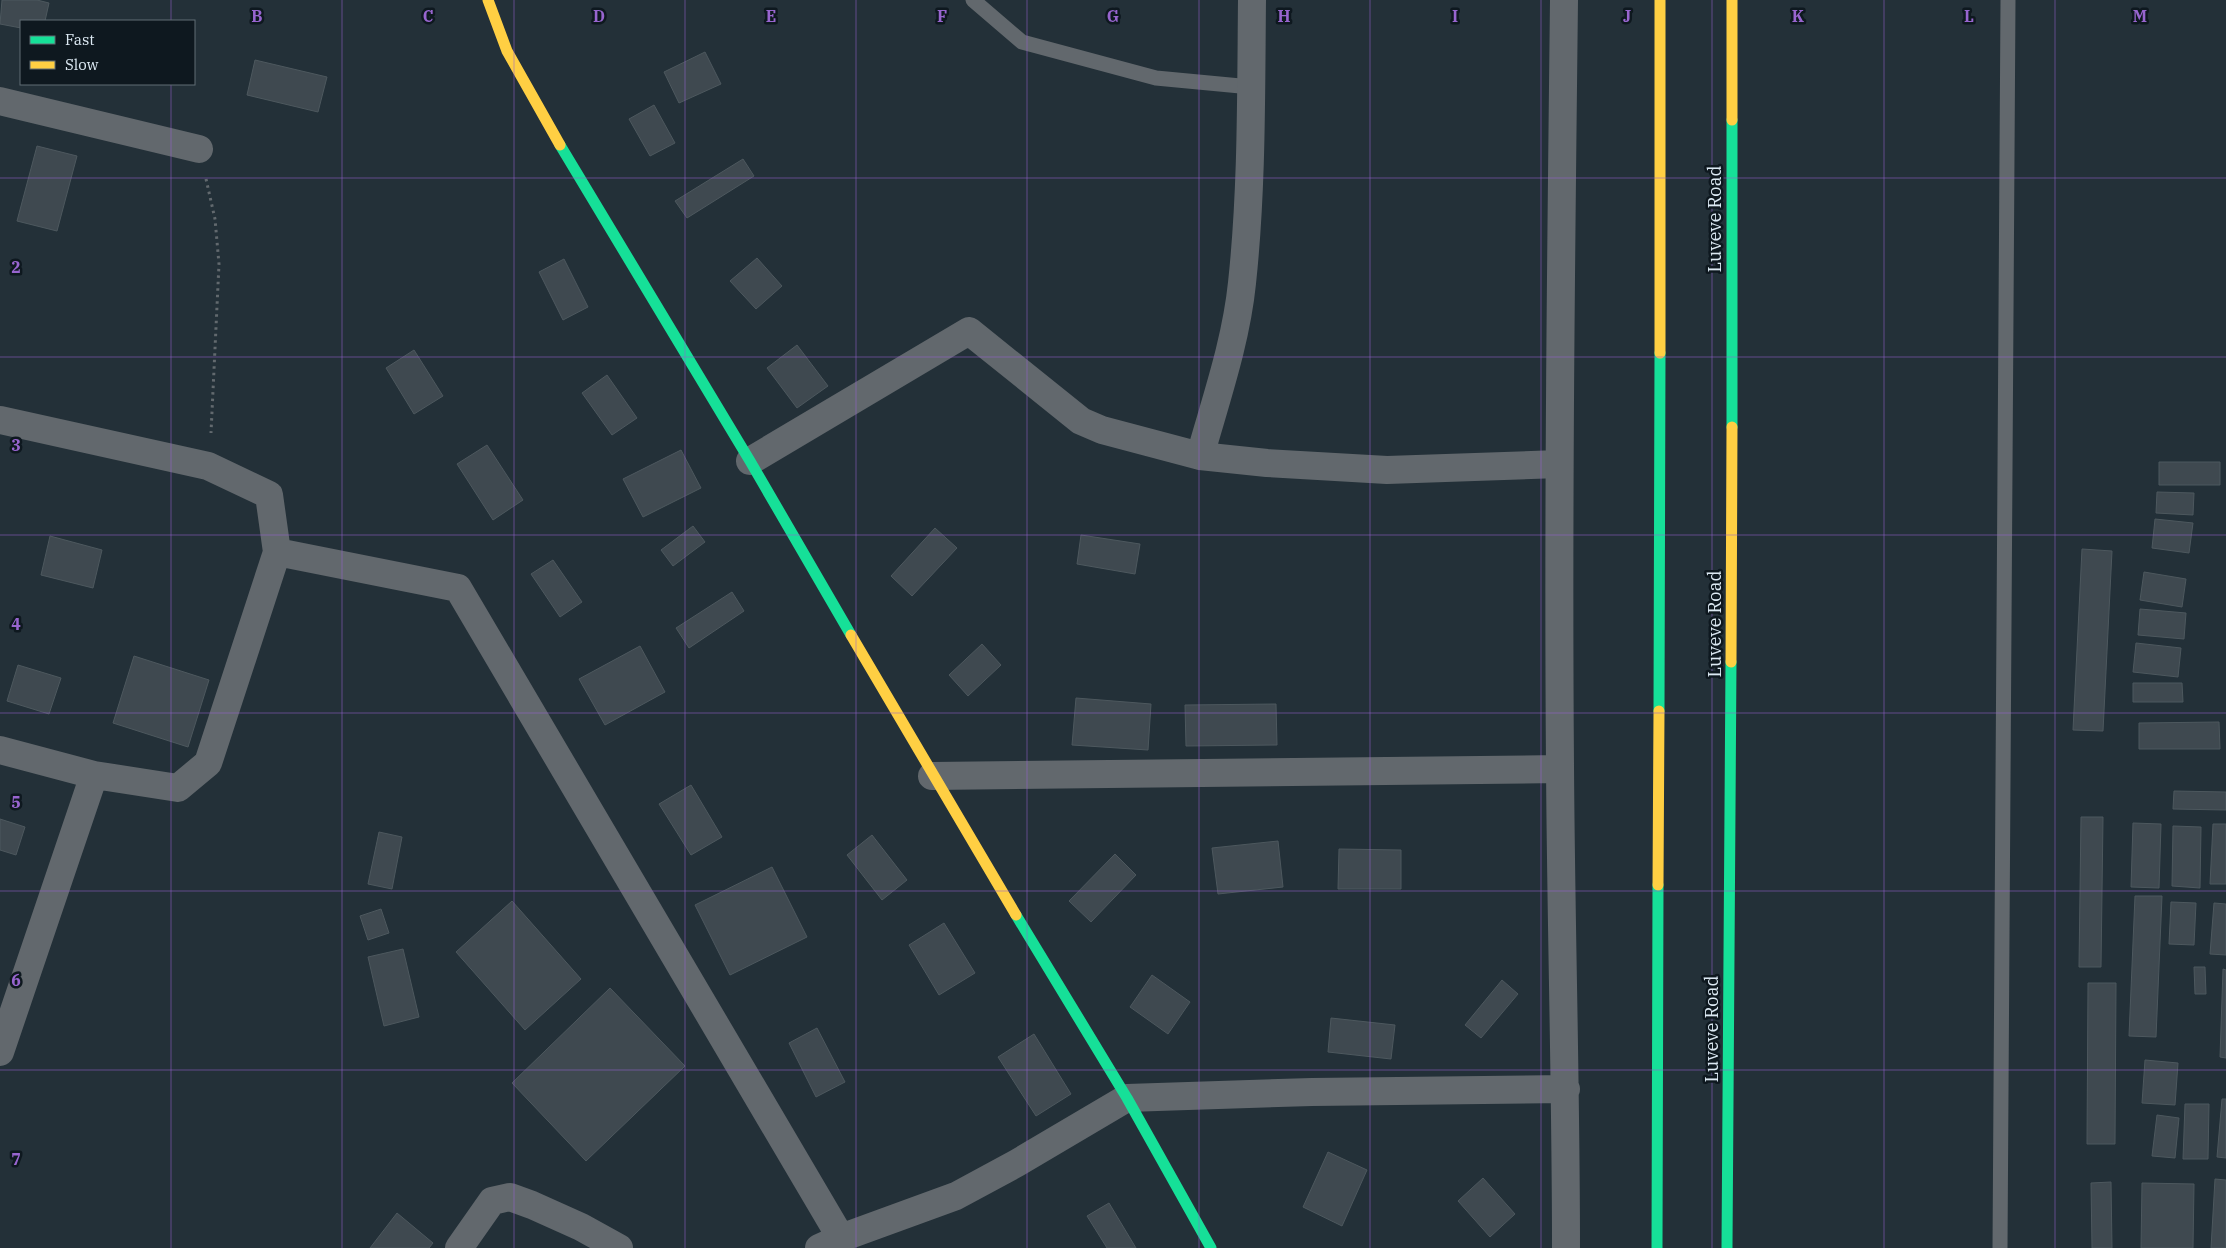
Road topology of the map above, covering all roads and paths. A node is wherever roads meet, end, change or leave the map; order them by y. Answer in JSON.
{"nodes":[{"id":1,"x":488,"y":0,"type":"edge"},
{"id":2,"x":973,"y":0,"type":"edge"},
{"id":3,"x":1252,"y":0,"type":"edge"},
{"id":4,"x":1564,"y":0,"type":"edge"},
{"id":5,"x":1660,"y":0,"type":"edge"},
{"id":6,"x":1732,"y":0,"type":"edge"},
{"id":7,"x":2008,"y":0,"type":"edge"},
{"id":8,"x":1251,"y":86,"type":"junction"},
{"id":9,"x":0,"y":102,"type":"edge"},
{"id":10,"x":199,"y":149,"type":"joint"},
{"id":11,"x":0,"y":420,"type":"edge"},
{"id":12,"x":1200,"y":456,"type":"junction"},
{"id":13,"x":750,"y":461,"type":"junction"},
{"id":14,"x":1559,"y":464,"type":"junction"},
{"id":15,"x":208,"y":466,"type":"junction"},
{"id":16,"x":277,"y":552,"type":"junction"},
{"id":17,"x":0,"y":750,"type":"edge"},
{"id":18,"x":1560,"y":769,"type":"junction"},
{"id":19,"x":94,"y":775,"type":"junction"},
{"id":20,"x":932,"y":776,"type":"junction"},
{"id":21,"x":0,"y":1052,"type":"edge"},
{"id":22,"x":1566,"y":1088,"type":"junction"},
{"id":23,"x":1127,"y":1098,"type":"junction"},
{"id":24,"x":830,"y":1243,"type":"edge"},
{"id":25,"x":459,"y":1248,"type":"edge"},
{"id":26,"x":619,"y":1248,"type":"edge"},
{"id":27,"x":1212,"y":1248,"type":"edge"},
{"id":28,"x":1566,"y":1248,"type":"edge"},
{"id":29,"x":1657,"y":1248,"type":"edge"},
{"id":30,"x":1727,"y":1248,"type":"edge"},
{"id":31,"x":2000,"y":1248,"type":"edge"}],
"edges":[{"from":1,"to":13,"type":"street"},
{"from":2,"to":8,"type":"lane"},
{"from":3,"to":8,"type":"street"},
{"from":4,"to":14,"type":"street"},
{"from":5,"to":29,"type":"street"},
{"from":6,"to":30,"type":"street","name":"Luveve Road"},
{"from":7,"to":31,"type":"lane"},
{"from":8,"to":12,"type":"street"},
{"from":9,"to":10,"type":"street"},
{"from":10,"to":15,"type":"path"},
{"from":11,"to":15,"type":"street"},
{"from":12,"to":13,"type":"street"},
{"from":12,"to":14,"type":"street"},
{"from":13,"to":20,"type":"street"},
{"from":14,"to":18,"type":"street"},
{"from":15,"to":16,"type":"street"},
{"from":16,"to":19,"type":"street"},
{"from":16,"to":24,"type":"street"},
{"from":17,"to":19,"type":"street"},
{"from":18,"to":20,"type":"street"},
{"from":18,"to":22,"type":"street"},
{"from":19,"to":21,"type":"street"},
{"from":20,"to":23,"type":"street"},
{"from":22,"to":23,"type":"street"},
{"from":22,"to":28,"type":"street"},
{"from":23,"to":24,"type":"street"},
{"from":23,"to":27,"type":"street"},
{"from":25,"to":26,"type":"street"}]}
